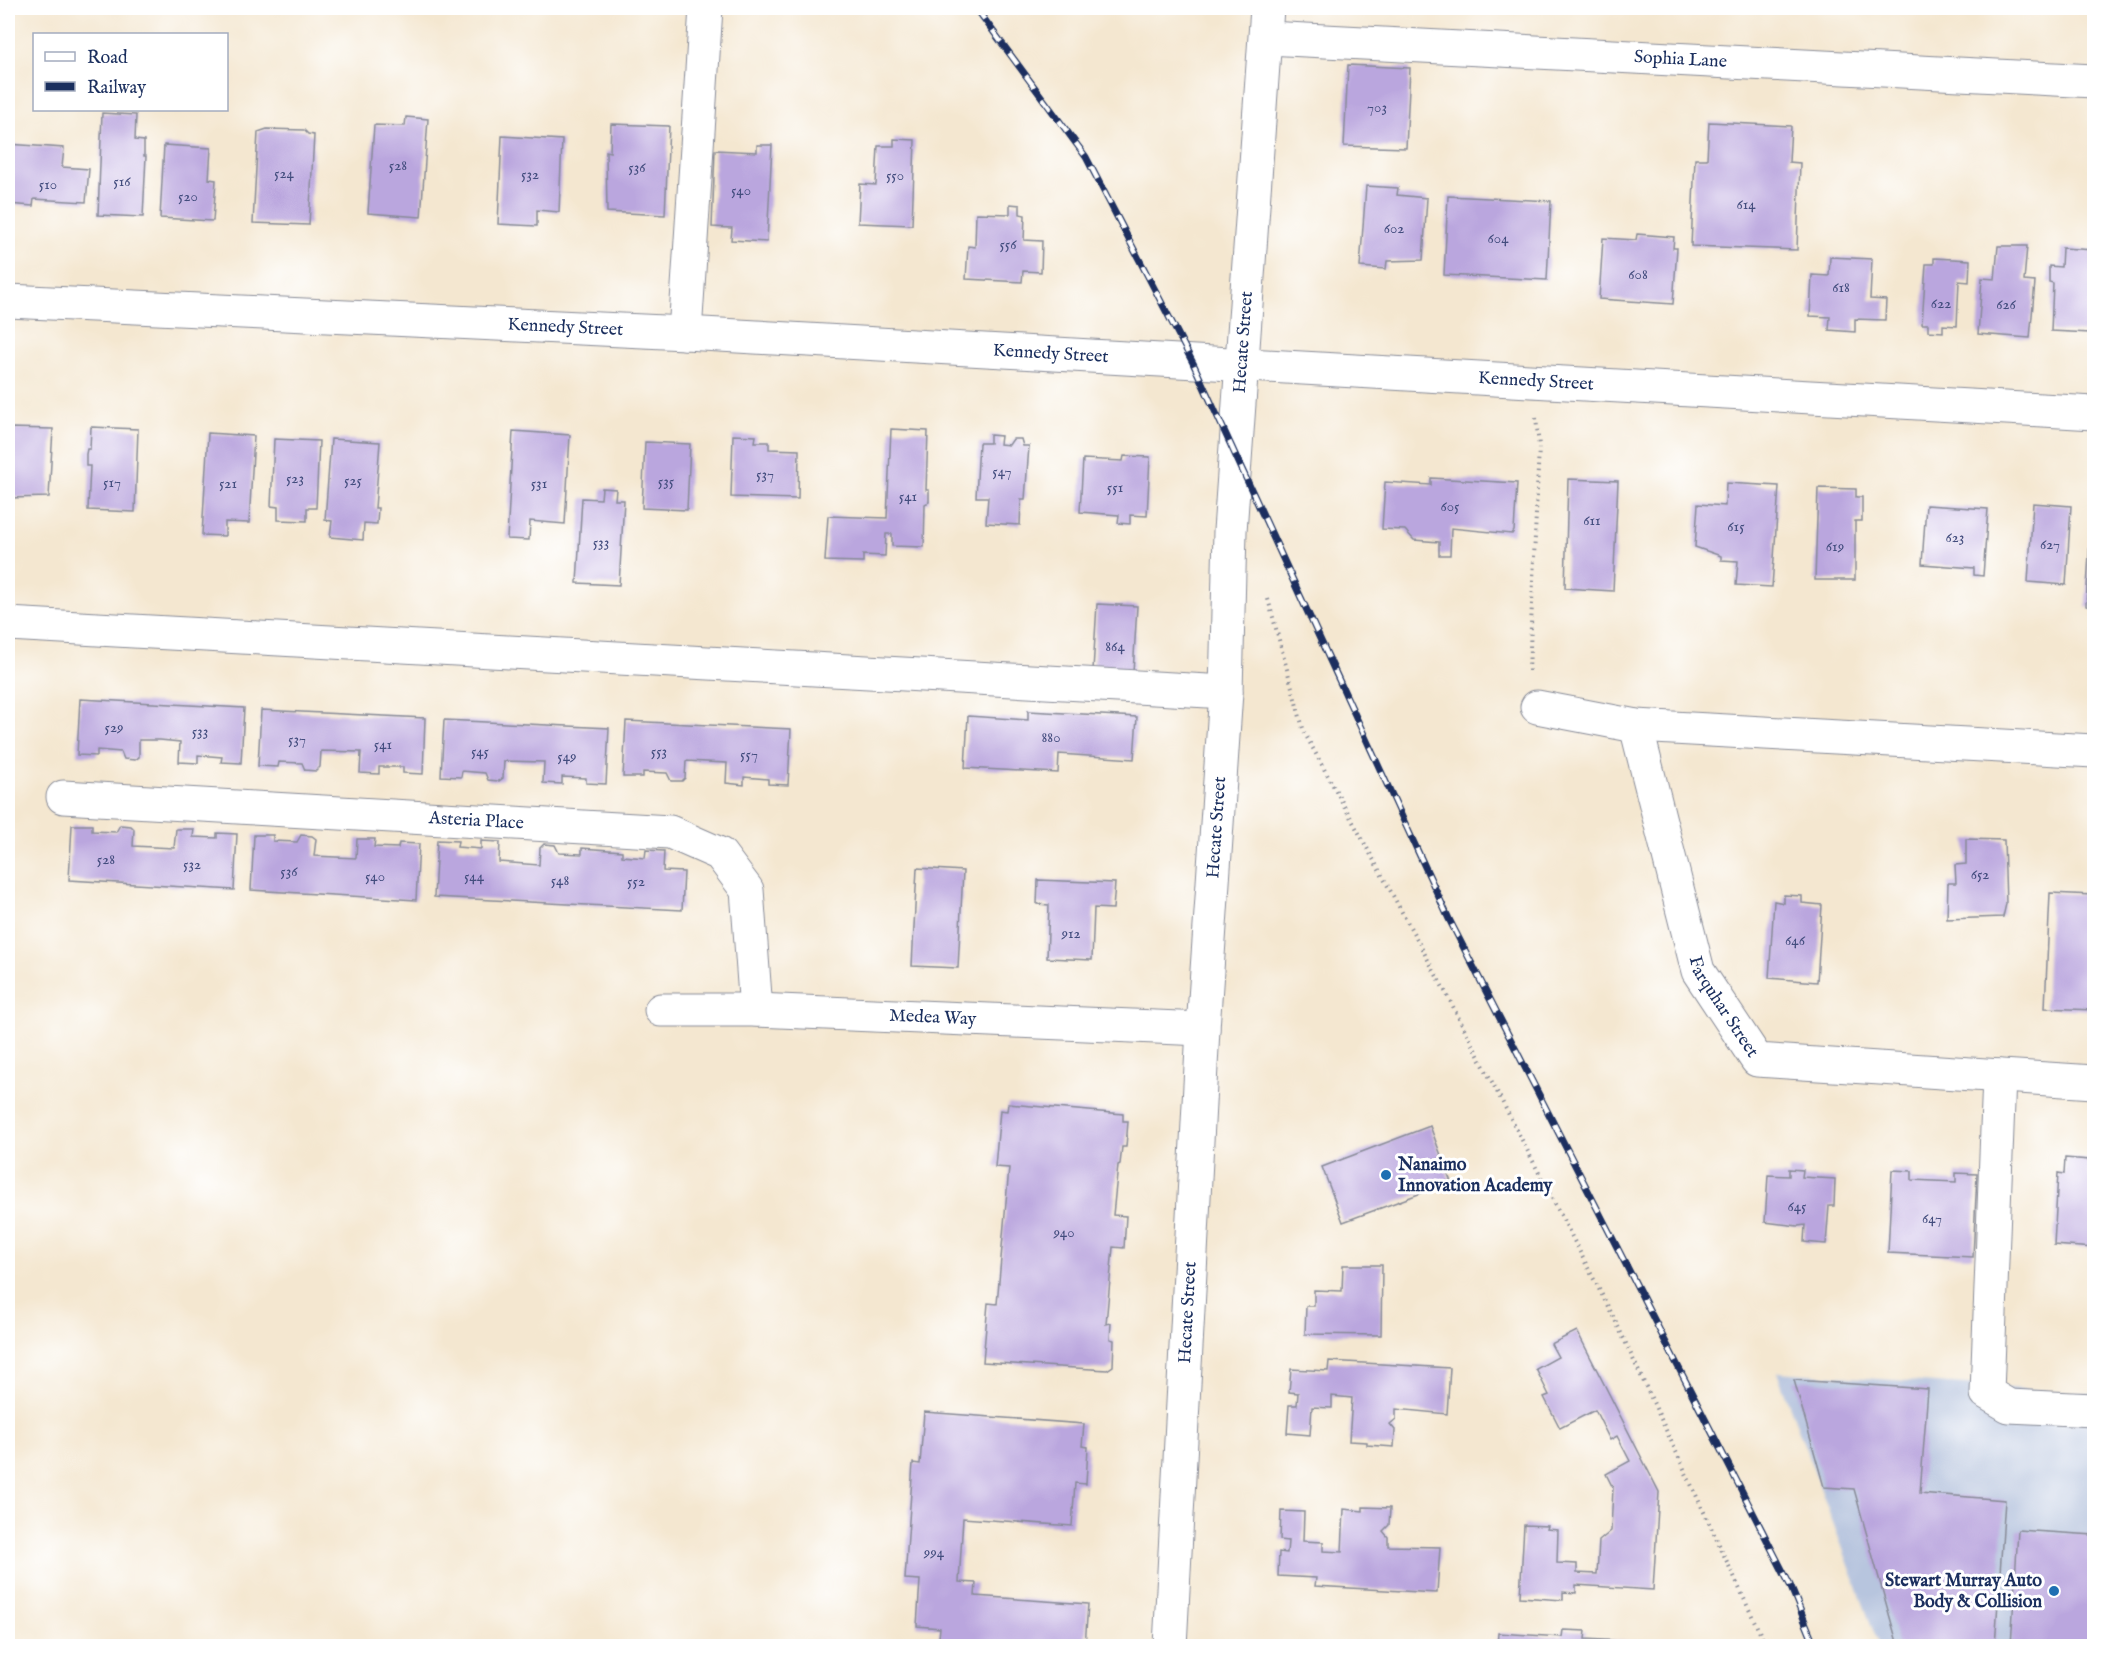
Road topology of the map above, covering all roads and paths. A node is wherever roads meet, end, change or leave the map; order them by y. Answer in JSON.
{"nodes":[{"id":1,"x":706,"y":8,"type":"edge"},
{"id":2,"x":1267,"y":23,"type":"edge"},
{"id":3,"x":2094,"y":81,"type":"edge"},
{"id":4,"x":8,"y":301,"type":"edge"},
{"id":5,"x":685,"y":333,"type":"junction"},
{"id":6,"x":1242,"y":365,"type":"junction"},
{"id":7,"x":1532,"y":381,"type":"junction"},
{"id":8,"x":2094,"y":413,"type":"edge"},
{"id":9,"x":1267,"y":595,"type":"dead end"},
{"id":10,"x":8,"y":624,"type":"edge"},
{"id":11,"x":1226,"y":692,"type":"junction"},
{"id":12,"x":1537,"y":707,"type":"joint"},
{"id":13,"x":1636,"y":726,"type":"junction"},
{"id":14,"x":2094,"y":751,"type":"edge"},
{"id":15,"x":63,"y":797,"type":"dead end"},
{"id":16,"x":661,"y":1010,"type":"dead end"},
{"id":17,"x":756,"y":1010,"type":"junction"},
{"id":18,"x":1203,"y":1029,"type":"junction"},
{"id":19,"x":1999,"y":1076,"type":"junction"},
{"id":20,"x":2094,"y":1082,"type":"edge"},
{"id":21,"x":2094,"y":1410,"type":"edge"},
{"id":22,"x":1170,"y":1647,"type":"edge"},
{"id":23,"x":1766,"y":1647,"type":"edge"}],
"edges":[{"from":1,"to":5,"type":"street"},
{"from":2,"to":3,"type":"street","name":"Sophia Lane"},
{"from":2,"to":6,"type":"street","name":"Hecate Street"},
{"from":4,"to":5,"type":"street","name":"Kennedy Street"},
{"from":5,"to":6,"type":"street","name":"Kennedy Street"},
{"from":6,"to":7,"type":"street","name":"Kennedy Street"},
{"from":6,"to":11,"type":"street","name":"Hecate Street"},
{"from":7,"to":8,"type":"street","name":"Kennedy Street"},
{"from":7,"to":12,"type":"path"},
{"from":9,"to":23,"type":"path"},
{"from":10,"to":11,"type":"street"},
{"from":11,"to":18,"type":"street","name":"Hecate Street"},
{"from":12,"to":13,"type":"street"},
{"from":13,"to":14,"type":"street"},
{"from":13,"to":19,"type":"street","name":"Farquhar Street"},
{"from":15,"to":17,"type":"street","name":"Asteria Place"},
{"from":16,"to":17,"type":"street","name":"Medea Way"},
{"from":17,"to":18,"type":"street","name":"Medea Way"},
{"from":18,"to":22,"type":"street","name":"Hecate Street"},
{"from":19,"to":20,"type":"street","name":"Farquhar Street"},
{"from":19,"to":21,"type":"street"}]}
